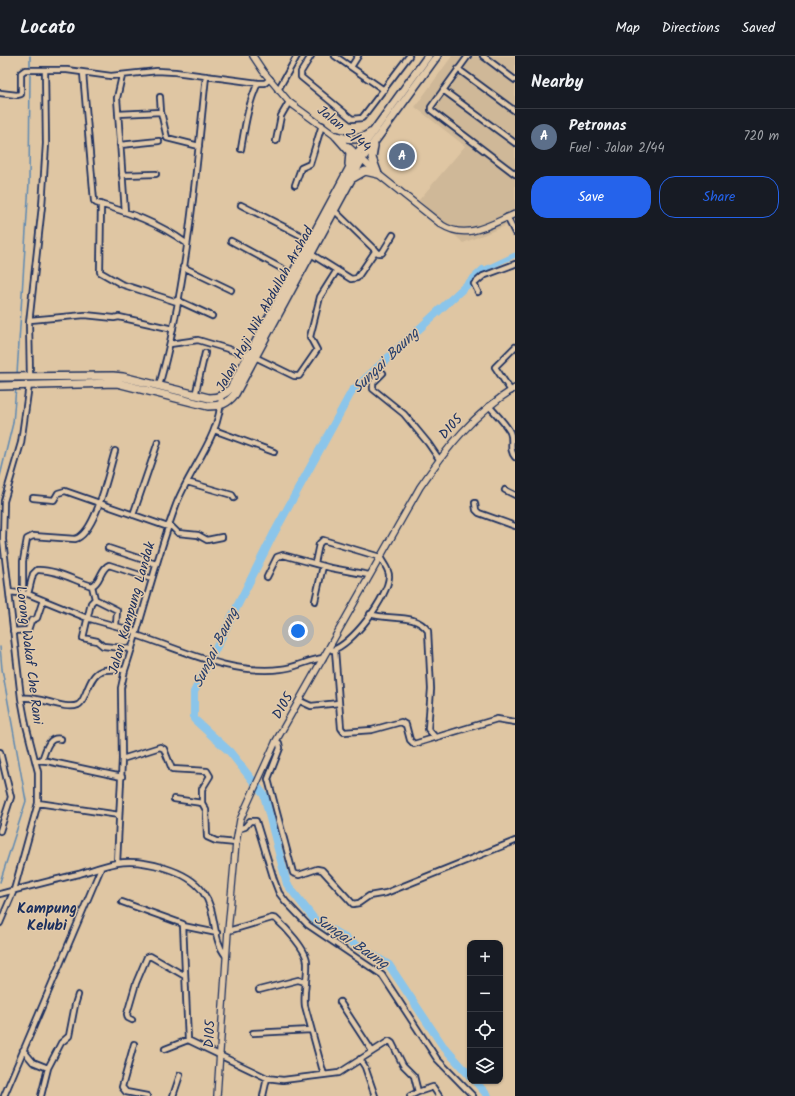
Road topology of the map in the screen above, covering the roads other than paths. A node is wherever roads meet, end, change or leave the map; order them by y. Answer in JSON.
{"nodes":[{"id":1,"x":253,"y":56,"type":"edge"},
{"id":2,"x":297,"y":56,"type":"edge"},
{"id":3,"x":311,"y":56,"type":"edge"},
{"id":4,"x":335,"y":56,"type":"edge"},
{"id":5,"x":358,"y":56,"type":"edge"},
{"id":6,"x":409,"y":56,"type":"edge"},
{"id":7,"x":428,"y":56,"type":"edge"},
{"id":8,"x":437,"y":56,"type":"edge"},
{"id":9,"x":468,"y":56,"type":"edge"},
{"id":10,"x":483,"y":56,"type":"edge"},
{"id":11,"x":351,"y":67,"type":"junction"},
{"id":12,"x":43,"y":70,"type":"junction"},
{"id":13,"x":458,"y":70,"type":"junction"},
{"id":14,"x":83,"y":73,"type":"junction"},
{"id":15,"x":122,"y":76,"type":"junction"},
{"id":16,"x":206,"y":76,"type":"junction"},
{"id":17,"x":270,"y":79,"type":"junction"},
{"id":18,"x":515,"y":80,"type":"edge"},
{"id":19,"x":258,"y":83,"type":"junction"},
{"id":20,"x":278,"y":90,"type":"junction"},
{"id":21,"x":384,"y":90,"type":"junction"},
{"id":22,"x":443,"y":90,"type":"junction"},
{"id":23,"x":0,"y":93,"type":"edge"},
{"id":24,"x":160,"y":97,"type":"dead end"},
{"id":25,"x":289,"y":102,"type":"junction"},
{"id":26,"x":161,"y":112,"type":"junction"},
{"id":27,"x":515,"y":112,"type":"edge"},
{"id":28,"x":118,"y":114,"type":"junction"},
{"id":29,"x":322,"y":125,"type":"junction"},
{"id":30,"x":377,"y":127,"type":"junction"},
{"id":31,"x":336,"y":136,"type":"junction"},
{"id":32,"x":377,"y":138,"type":"junction"},
{"id":33,"x":159,"y":141,"type":"dead end"},
{"id":34,"x":276,"y":141,"type":"dead end"},
{"id":35,"x":515,"y":143,"type":"edge"},
{"id":36,"x":120,"y":145,"type":"junction"},
{"id":37,"x":199,"y":146,"type":"junction"},
{"id":38,"x":241,"y":149,"type":"dead end"},
{"id":39,"x":360,"y":156,"type":"junction"},
{"id":40,"x":156,"y":174,"type":"dead end"},
{"id":41,"x":378,"y":174,"type":"junction"},
{"id":42,"x":515,"y":174,"type":"edge"},
{"id":43,"x":122,"y":175,"type":"junction"},
{"id":44,"x":348,"y":179,"type":"junction"},
{"id":45,"x":295,"y":185,"type":"dead end"},
{"id":46,"x":100,"y":204,"type":"junction"},
{"id":47,"x":241,"y":205,"type":"dead end"},
{"id":48,"x":335,"y":211,"type":"junction"},
{"id":49,"x":125,"y":212,"type":"junction"},
{"id":50,"x":515,"y":214,"type":"edge"},
{"id":51,"x":507,"y":217,"type":"junction"},
{"id":52,"x":515,"y":233,"type":"edge"},
{"id":53,"x":393,"y":235,"type":"dead end"},
{"id":54,"x":231,"y":241,"type":"dead end"},
{"id":55,"x":312,"y":241,"type":"junction"},
{"id":56,"x":186,"y":243,"type":"junction"},
{"id":57,"x":376,"y":250,"type":"junction"},
{"id":58,"x":311,"y":254,"type":"junction"},
{"id":59,"x":515,"y":264,"type":"edge"},
{"id":60,"x":183,"y":268,"type":"junction"},
{"id":61,"x":337,"y":270,"type":"junction"},
{"id":62,"x":292,"y":274,"type":"junction"},
{"id":63,"x":231,"y":290,"type":"dead end"},
{"id":64,"x":478,"y":292,"type":"dead end"},
{"id":65,"x":177,"y":301,"type":"junction"},
{"id":66,"x":212,"y":316,"type":"dead end"},
{"id":67,"x":30,"y":320,"type":"junction"},
{"id":68,"x":173,"y":329,"type":"junction"},
{"id":69,"x":170,"y":344,"type":"junction"},
{"id":70,"x":515,"y":347,"type":"edge"},
{"id":71,"x":205,"y":353,"type":"dead end"},
{"id":72,"x":252,"y":356,"type":"junction"},
{"id":73,"x":382,"y":373,"type":"dead end"},
{"id":74,"x":1,"y":377,"type":"edge"},
{"id":75,"x":30,"y":377,"type":"junction"},
{"id":76,"x":29,"y":385,"type":"junction"},
{"id":77,"x":1,"y":386,"type":"edge"},
{"id":78,"x":159,"y":386,"type":"junction"},
{"id":79,"x":513,"y":389,"type":"edge"},
{"id":80,"x":194,"y":396,"type":"junction"},
{"id":81,"x":221,"y":396,"type":"junction"},
{"id":82,"x":221,"y":406,"type":"junction"},
{"id":83,"x":489,"y":406,"type":"junction"},
{"id":84,"x":214,"y":430,"type":"junction"},
{"id":85,"x":158,"y":442,"type":"dead end"},
{"id":86,"x":115,"y":451,"type":"dead end"},
{"id":87,"x":274,"y":452,"type":"dead end"},
{"id":88,"x":515,"y":457,"type":"edge"},
{"id":89,"x":439,"y":459,"type":"junction"},
{"id":90,"x":187,"y":482,"type":"junction"},
{"id":91,"x":505,"y":490,"type":"dead end"},
{"id":92,"x":515,"y":495,"type":"edge"},
{"id":93,"x":34,"y":498,"type":"dead end"},
{"id":94,"x":234,"y":498,"type":"dead end"},
{"id":95,"x":99,"y":503,"type":"junction"},
{"id":96,"x":475,"y":503,"type":"dead end"},
{"id":97,"x":133,"y":515,"type":"junction"},
{"id":98,"x":168,"y":526,"type":"junction"},
{"id":99,"x":515,"y":526,"type":"edge"},
{"id":100,"x":222,"y":537,"type":"dead end"},
{"id":101,"x":108,"y":548,"type":"dead end"},
{"id":102,"x":380,"y":557,"type":"junction"},
{"id":103,"x":315,"y":563,"type":"junction"},
{"id":104,"x":156,"y":564,"type":"junction"},
{"id":105,"x":323,"y":566,"type":"junction"},
{"id":106,"x":369,"y":575,"type":"junction"},
{"id":107,"x":267,"y":577,"type":"dead end"},
{"id":108,"x":152,"y":579,"type":"junction"},
{"id":109,"x":92,"y":586,"type":"junction"},
{"id":110,"x":9,"y":592,"type":"junction"},
{"id":111,"x":26,"y":594,"type":"junction"},
{"id":112,"x":95,"y":599,"type":"junction"},
{"id":113,"x":43,"y":600,"type":"junction"},
{"id":114,"x":315,"y":601,"type":"dead end"},
{"id":115,"x":370,"y":614,"type":"junction"},
{"id":116,"x":87,"y":618,"type":"junction"},
{"id":117,"x":116,"y":626,"type":"junction"},
{"id":118,"x":13,"y":631,"type":"junction"},
{"id":119,"x":136,"y":634,"type":"junction"},
{"id":120,"x":132,"y":649,"type":"junction"},
{"id":121,"x":335,"y":650,"type":"junction"},
{"id":122,"x":326,"y":651,"type":"junction"},
{"id":123,"x":322,"y":658,"type":"junction"},
{"id":124,"x":125,"y":670,"type":"junction"},
{"id":125,"x":21,"y":698,"type":"junction"},
{"id":126,"x":300,"y":701,"type":"junction"},
{"id":127,"x":339,"y":703,"type":"junction"},
{"id":128,"x":515,"y":722,"type":"edge"},
{"id":129,"x":435,"y":737,"type":"junction"},
{"id":130,"x":62,"y":739,"type":"dead end"},
{"id":131,"x":276,"y":741,"type":"junction"},
{"id":132,"x":0,"y":752,"type":"edge"},
{"id":133,"x":122,"y":758,"type":"junction"},
{"id":134,"x":1,"y":759,"type":"edge"},
{"id":135,"x":35,"y":760,"type":"junction"},
{"id":136,"x":42,"y":760,"type":"junction"},
{"id":137,"x":122,"y":777,"type":"junction"},
{"id":138,"x":174,"y":799,"type":"dead end"},
{"id":139,"x":38,"y":803,"type":"junction"},
{"id":140,"x":202,"y":803,"type":"junction"},
{"id":141,"x":119,"y":815,"type":"junction"},
{"id":142,"x":238,"y":829,"type":"junction"},
{"id":143,"x":0,"y":831,"type":"edge"},
{"id":144,"x":515,"y":842,"type":"edge"},
{"id":145,"x":236,"y":843,"type":"junction"},
{"id":146,"x":117,"y":863,"type":"junction"},
{"id":147,"x":101,"y":868,"type":"junction"},
{"id":148,"x":14,"y":890,"type":"junction"},
{"id":149,"x":0,"y":894,"type":"edge"},
{"id":150,"x":122,"y":902,"type":"dead end"},
{"id":151,"x":0,"y":923,"type":"edge"},
{"id":152,"x":183,"y":926,"type":"junction"},
{"id":153,"x":228,"y":931,"type":"junction"},
{"id":154,"x":217,"y":933,"type":"junction"},
{"id":155,"x":226,"y":956,"type":"junction"},
{"id":156,"x":185,"y":976,"type":"junction"},
{"id":157,"x":305,"y":982,"type":"junction"},
{"id":158,"x":259,"y":990,"type":"dead end"},
{"id":159,"x":78,"y":996,"type":"dead end"},
{"id":160,"x":340,"y":1002,"type":"dead end"},
{"id":161,"x":132,"y":1020,"type":"dead end"},
{"id":162,"x":312,"y":1030,"type":"junction"},
{"id":163,"x":253,"y":1033,"type":"dead end"},
{"id":164,"x":188,"y":1040,"type":"junction"},
{"id":165,"x":134,"y":1044,"type":"dead end"},
{"id":166,"x":165,"y":1049,"type":"dead end"},
{"id":167,"x":23,"y":1050,"type":"junction"},
{"id":168,"x":372,"y":1051,"type":"junction"},
{"id":169,"x":221,"y":1057,"type":"junction"},
{"id":170,"x":360,"y":1059,"type":"junction"},
{"id":171,"x":48,"y":1068,"type":"junction"},
{"id":172,"x":324,"y":1075,"type":"junction"},
{"id":173,"x":180,"y":1076,"type":"dead end"},
{"id":174,"x":266,"y":1078,"type":"junction"},
{"id":175,"x":418,"y":1092,"type":"junction"},
{"id":176,"x":4,"y":1096,"type":"edge"},
{"id":177,"x":41,"y":1096,"type":"edge"},
{"id":178,"x":147,"y":1096,"type":"edge"},
{"id":179,"x":174,"y":1096,"type":"edge"},
{"id":180,"x":217,"y":1096,"type":"edge"},
{"id":181,"x":263,"y":1096,"type":"edge"},
{"id":182,"x":375,"y":1096,"type":"edge"},
{"id":183,"x":410,"y":1096,"type":"edge"},
{"id":184,"x":439,"y":1096,"type":"edge"},
{"id":185,"x":473,"y":1096,"type":"edge"}],
"edges":[{"from":1,"to":17,"type":"street","name":"Jalan 2/44"},
{"from":2,"to":20,"type":"street"},
{"from":3,"to":21,"type":"street"},
{"from":4,"to":11,"type":"street"},
{"from":5,"to":11,"type":"street"},
{"from":6,"to":21,"type":"street"},
{"from":7,"to":30,"type":"main road","name":"Jalan Haji Nik Abdullah Arshad"},
{"from":8,"to":32,"type":"main road","name":"Jalan Haji Nik Abdullah Arshad"},
{"from":9,"to":13,"type":"street"},
{"from":10,"to":18,"type":"street"},
{"from":11,"to":21,"type":"street"},
{"from":12,"to":14,"type":"street"},
{"from":12,"to":23,"type":"street"},
{"from":12,"to":67,"type":"street"},
{"from":13,"to":22,"type":"street"},
{"from":13,"to":27,"type":"street"},
{"from":14,"to":15,"type":"street"},
{"from":14,"to":46,"type":"street"},
{"from":15,"to":16,"type":"street"},
{"from":15,"to":28,"type":"street"},
{"from":16,"to":19,"type":"street"},
{"from":16,"to":37,"type":"street"},
{"from":17,"to":19,"type":"street"},
{"from":17,"to":20,"type":"street","name":"Jalan 2/44"},
{"from":19,"to":38,"type":"street"},
{"from":20,"to":25,"type":"street","name":"Jalan 2/44"},
{"from":22,"to":35,"type":"street"},
{"from":22,"to":42,"type":"street"},
{"from":24,"to":26,"type":"street"},
{"from":25,"to":29,"type":"street","name":"Jalan 2/44"},
{"from":25,"to":34,"type":"street"},
{"from":26,"to":28,"type":"street"},
{"from":26,"to":37,"type":"street"},
{"from":28,"to":36,"type":"street"},
{"from":29,"to":31,"type":"street","name":"Jalan 2/44"},
{"from":29,"to":45,"type":"street"},
{"from":30,"to":31,"type":"main road"},
{"from":30,"to":39,"type":"main road","name":"Jalan Haji Nik Abdullah Arshad"},
{"from":31,"to":39,"type":"street","name":"Jalan 2/44"},
{"from":31,"to":44,"type":"main road"},
{"from":32,"to":39,"type":"main road","name":"Jalan Haji Nik Abdullah Arshad"},
{"from":32,"to":41,"type":"main road"},
{"from":33,"to":36,"type":"street"},
{"from":36,"to":43,"type":"street"},
{"from":37,"to":56,"type":"street"},
{"from":39,"to":41,"type":"street","name":"Jalan 2/44"},
{"from":39,"to":44,"type":"main road","name":"Jalan Haji Nik Abdullah Arshad"},
{"from":40,"to":43,"type":"street"},
{"from":41,"to":44,"type":"main road"},
{"from":41,"to":51,"type":"street","name":"Jalan 2/44"},
{"from":43,"to":49,"type":"street"},
{"from":44,"to":48,"type":"main road","name":"Jalan Haji Nik Abdullah Arshad"},
{"from":44,"to":55,"type":"main road","name":"Jalan Haji Nik Abdullah Arshad"},
{"from":46,"to":49,"type":"street"},
{"from":46,"to":65,"type":"street"},
{"from":47,"to":55,"type":"street"},
{"from":48,"to":57,"type":"street"},
{"from":48,"to":58,"type":"main road","name":"Jalan Haji Nik Abdullah Arshad"},
{"from":49,"to":56,"type":"street"},
{"from":50,"to":51,"type":"street","name":"Jalan 2/44"},
{"from":51,"to":52,"type":"street"},
{"from":53,"to":57,"type":"street"},
{"from":54,"to":62,"type":"street"},
{"from":55,"to":62,"type":"main road","name":"Jalan Haji Nik Abdullah Arshad"},
{"from":56,"to":60,"type":"street"},
{"from":57,"to":61,"type":"street"},
{"from":58,"to":61,"type":"street"},
{"from":58,"to":72,"type":"main road","name":"Jalan Haji Nik Abdullah Arshad"},
{"from":59,"to":64,"type":"street"},
{"from":60,"to":63,"type":"street"},
{"from":60,"to":65,"type":"street"},
{"from":61,"to":72,"type":"street"},
{"from":62,"to":72,"type":"main road","name":"Jalan Haji Nik Abdullah Arshad"},
{"from":65,"to":66,"type":"street"},
{"from":65,"to":68,"type":"street"},
{"from":67,"to":68,"type":"street"},
{"from":67,"to":75,"type":"street"},
{"from":68,"to":69,"type":"street"},
{"from":69,"to":72,"type":"street"},
{"from":69,"to":78,"type":"street"},
{"from":70,"to":79,"type":"street"},
{"from":71,"to":80,"type":"street"},
{"from":72,"to":81,"type":"main road","name":"Jalan Haji Nik Abdullah Arshad"},
{"from":72,"to":82,"type":"main road","name":"Jalan Haji Nik Abdullah Arshad"},
{"from":73,"to":89,"type":"street"},
{"from":74,"to":75,"type":"main road","name":"Jalan Haji Nik Abdullah Arshad"},
{"from":75,"to":78,"type":"main road","name":"Jalan Haji Nik Abdullah Arshad"},
{"from":76,"to":77,"type":"main road","name":"Jalan Haji Nik Abdullah Arshad"},
{"from":76,"to":82,"type":"main road","name":"Jalan Haji Nik Abdullah Arshad"},
{"from":76,"to":110,"type":"street","name":"Lorong Wakaf Che Rani"},
{"from":78,"to":80,"type":"main road","name":"Jalan Haji Nik Abdullah Arshad"},
{"from":79,"to":83,"type":"street","name":"D105"},
{"from":80,"to":81,"type":"main road","name":"Jalan Haji Nik Abdullah Arshad"},
{"from":81,"to":82,"type":"street","name":"Jalan Kampung Landak"},
{"from":82,"to":84,"type":"street","name":"Jalan Kampung Landak"},
{"from":83,"to":88,"type":"street"},
{"from":83,"to":89,"type":"street","name":"D105"},
{"from":84,"to":87,"type":"street"},
{"from":84,"to":90,"type":"street","name":"Jalan Kampung Landak"},
{"from":85,"to":97,"type":"street"},
{"from":86,"to":95,"type":"street"},
{"from":89,"to":102,"type":"street","name":"D105"},
{"from":90,"to":94,"type":"street"},
{"from":90,"to":98,"type":"street","name":"Jalan Kampung Landak"},
{"from":91,"to":92,"type":"street"},
{"from":93,"to":95,"type":"street"},
{"from":95,"to":97,"type":"street"},
{"from":95,"to":111,"type":"street"},
{"from":96,"to":99,"type":"street"},
{"from":97,"to":98,"type":"street"},
{"from":98,"to":100,"type":"street"},
{"from":98,"to":104,"type":"street","name":"Jalan Kampung Landak"},
{"from":101,"to":104,"type":"street"},
{"from":102,"to":103,"type":"street"},
{"from":102,"to":106,"type":"street","name":"D105"},
{"from":102,"to":115,"type":"street"},
{"from":103,"to":105,"type":"street"},
{"from":103,"to":107,"type":"street"},
{"from":104,"to":108,"type":"street","name":"Jalan Kampung Landak"},
{"from":105,"to":106,"type":"street"},
{"from":105,"to":114,"type":"street"},
{"from":106,"to":122,"type":"street","name":"D105"},
{"from":108,"to":109,"type":"street"},
{"from":108,"to":119,"type":"street","name":"Jalan Kampung Landak"},
{"from":109,"to":111,"type":"street"},
{"from":109,"to":112,"type":"street"},
{"from":110,"to":111,"type":"street"},
{"from":110,"to":118,"type":"street","name":"Lorong Wakaf Che Rani"},
{"from":111,"to":113,"type":"street"},
{"from":112,"to":116,"type":"street"},
{"from":112,"to":117,"type":"street"},
{"from":113,"to":116,"type":"street"},
{"from":113,"to":118,"type":"street"},
{"from":115,"to":121,"type":"street"},
{"from":115,"to":129,"type":"street"},
{"from":116,"to":117,"type":"street"},
{"from":116,"to":120,"type":"street"},
{"from":117,"to":119,"type":"street"},
{"from":118,"to":125,"type":"street","name":"Lorong Wakaf Che Rani"},
{"from":119,"to":120,"type":"street","name":"Jalan Kampung Landak"},
{"from":119,"to":123,"type":"street"},
{"from":120,"to":124,"type":"street","name":"Jalan Kampung Landak"},
{"from":121,"to":122,"type":"street"},
{"from":121,"to":127,"type":"street"},
{"from":122,"to":123,"type":"street","name":"D105"},
{"from":123,"to":126,"type":"street","name":"D105"},
{"from":124,"to":125,"type":"street"},
{"from":124,"to":133,"type":"street","name":"Jalan Kampung Landak"},
{"from":125,"to":135,"type":"street","name":"Lorong Wakaf Che Rani"},
{"from":126,"to":127,"type":"street"},
{"from":126,"to":131,"type":"street","name":"D105"},
{"from":127,"to":129,"type":"street"},
{"from":128,"to":129,"type":"street"},
{"from":130,"to":136,"type":"street"},
{"from":131,"to":142,"type":"street","name":"D105"},
{"from":131,"to":144,"type":"street"},
{"from":132,"to":134,"type":"street"},
{"from":133,"to":137,"type":"street","name":"Jalan Kampung Landak"},
{"from":133,"to":140,"type":"street"},
{"from":134,"to":143,"type":"street"},
{"from":135,"to":136,"type":"street"},
{"from":135,"to":139,"type":"street","name":"Lorong Wakaf Che Rani"},
{"from":136,"to":137,"type":"street"},
{"from":137,"to":141,"type":"street","name":"Jalan Kampung Landak"},
{"from":138,"to":140,"type":"street"},
{"from":139,"to":141,"type":"street"},
{"from":139,"to":148,"type":"street","name":"Lorong Wakaf Che Rani"},
{"from":140,"to":145,"type":"street"},
{"from":141,"to":146,"type":"street","name":"Jalan Kampung Landak"},
{"from":142,"to":145,"type":"street","name":"D105"},
{"from":142,"to":185,"type":"street"},
{"from":145,"to":153,"type":"street","name":"D105"},
{"from":146,"to":147,"type":"street"},
{"from":146,"to":154,"type":"street"},
{"from":147,"to":148,"type":"street"},
{"from":147,"to":167,"type":"street"},
{"from":148,"to":149,"type":"street"},
{"from":148,"to":151,"type":"street","name":"Lorong Wakaf Che Rani"},
{"from":150,"to":152,"type":"street"},
{"from":152,"to":154,"type":"street"},
{"from":152,"to":156,"type":"street"},
{"from":153,"to":155,"type":"street","name":"D105"},
{"from":153,"to":157,"type":"street"},
{"from":154,"to":155,"type":"street"},
{"from":155,"to":169,"type":"street","name":"D105"},
{"from":156,"to":161,"type":"street"},
{"from":156,"to":164,"type":"street"},
{"from":157,"to":158,"type":"street"},
{"from":157,"to":162,"type":"street"},
{"from":159,"to":171,"type":"street"},
{"from":160,"to":168,"type":"street"},
{"from":162,"to":163,"type":"street"},
{"from":162,"to":172,"type":"street"},
{"from":164,"to":166,"type":"street"},
{"from":164,"to":169,"type":"street"},
{"from":165,"to":178,"type":"street"},
{"from":167,"to":171,"type":"street"},
{"from":167,"to":176,"type":"street"},
{"from":168,"to":170,"type":"street"},
{"from":168,"to":175,"type":"street"},
{"from":169,"to":174,"type":"street"},
{"from":169,"to":180,"type":"street","name":"D105"},
{"from":170,"to":172,"type":"street"},
{"from":170,"to":182,"type":"street"},
{"from":171,"to":177,"type":"street"},
{"from":172,"to":174,"type":"street"},
{"from":173,"to":179,"type":"street"},
{"from":174,"to":181,"type":"street"},
{"from":175,"to":183,"type":"street"},
{"from":175,"to":184,"type":"street"}]}
